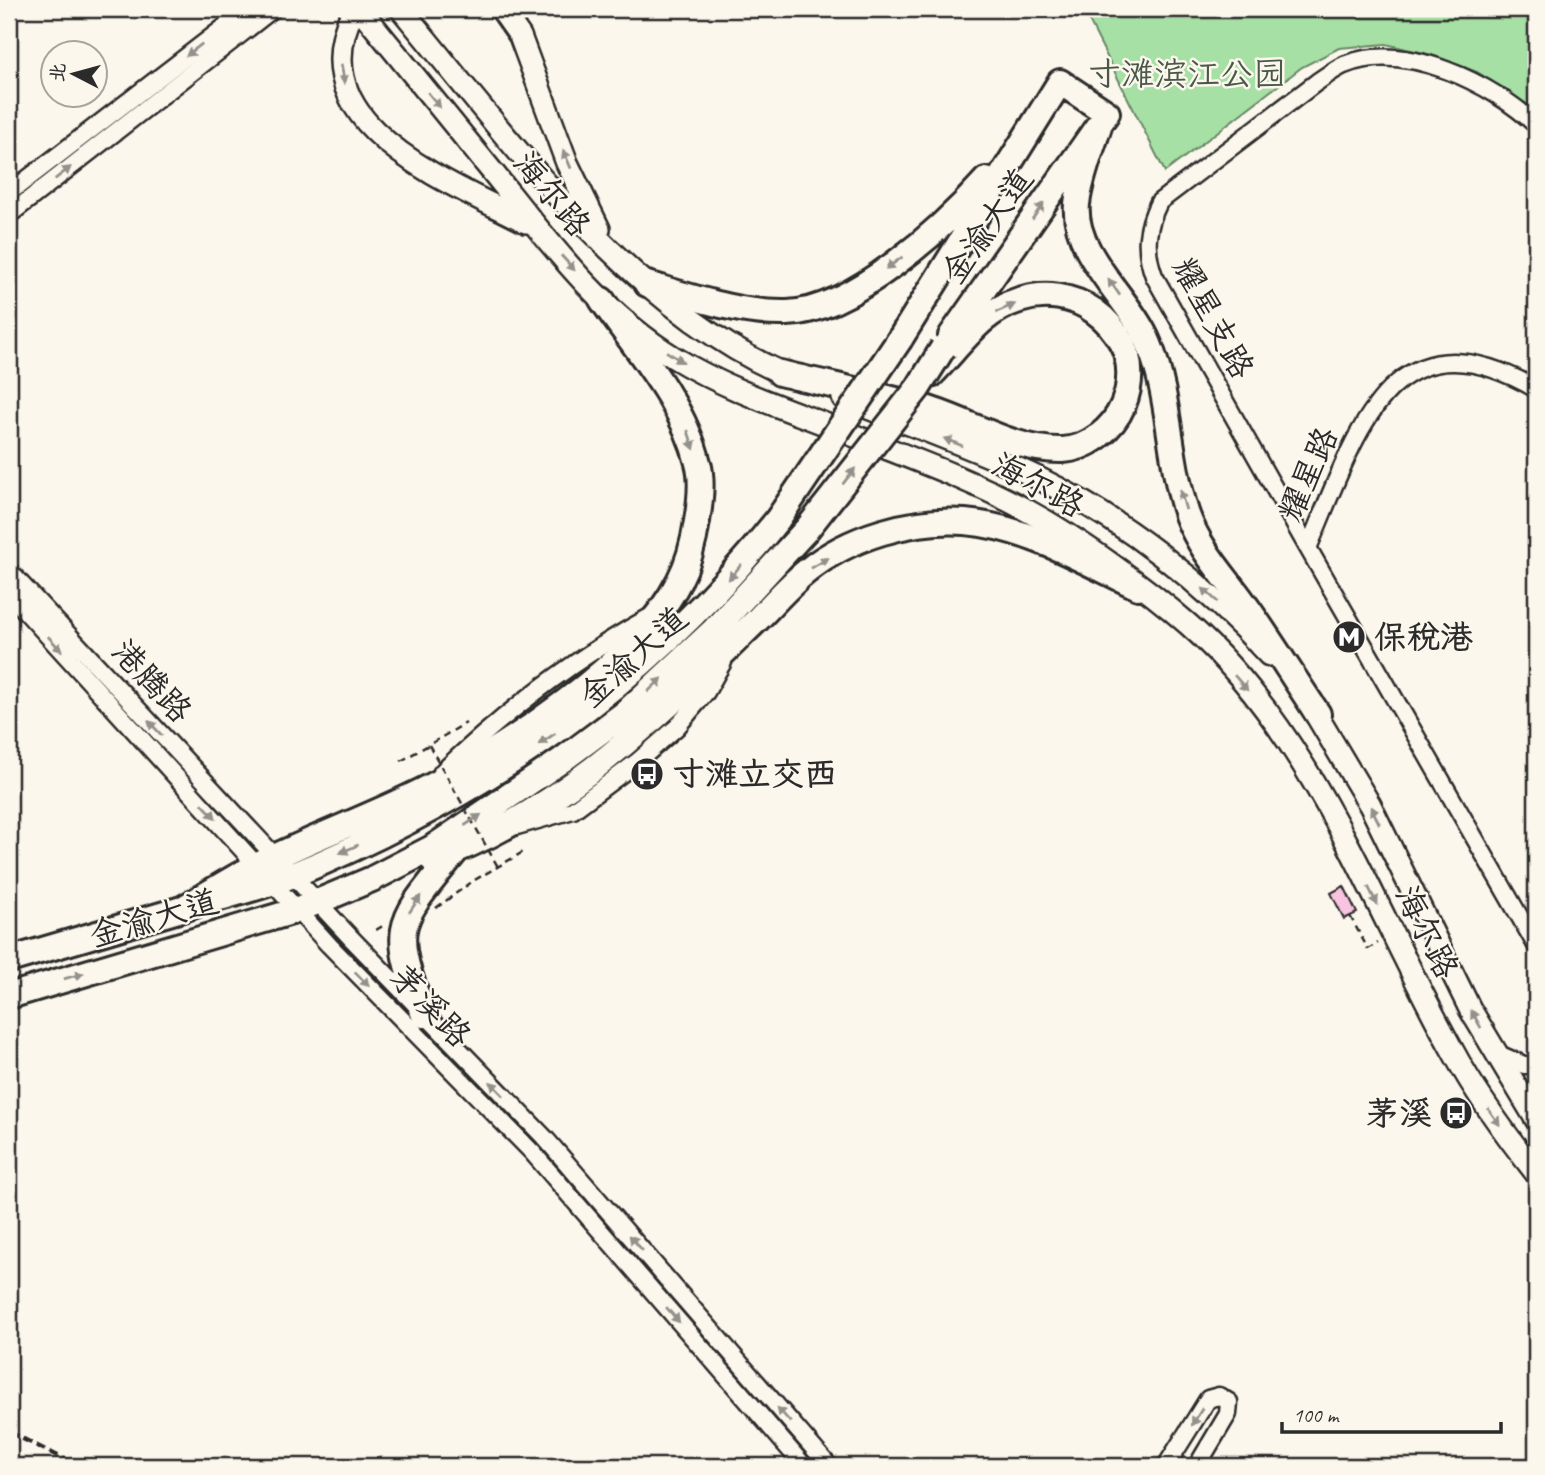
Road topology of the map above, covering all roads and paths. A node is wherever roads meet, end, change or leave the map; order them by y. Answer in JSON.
{"nodes":[{"id":1,"x":248,"y":9,"type":"edge"},
{"id":2,"x":273,"y":9,"type":"edge"},
{"id":3,"x":354,"y":9,"type":"edge"},
{"id":4,"x":360,"y":9,"type":"edge"},
{"id":5,"x":401,"y":9,"type":"edge"},
{"id":6,"x":501,"y":9,"type":"edge"},
{"id":7,"x":1104,"y":118,"type":"junction"},
{"id":8,"x":1536,"y":125,"type":"edge"},
{"id":9,"x":1032,"y":126,"type":"junction"},
{"id":10,"x":9,"y":193,"type":"edge"},
{"id":11,"x":9,"y":215,"type":"edge"},
{"id":12,"x":535,"y":227,"type":"junction"},
{"id":13,"x":606,"y":244,"type":"junction"},
{"id":14,"x":647,"y":284,"type":"junction"},
{"id":15,"x":601,"y":300,"type":"junction"},
{"id":16,"x":949,"y":349,"type":"junction"},
{"id":17,"x":780,"y":373,"type":"junction"},
{"id":18,"x":1536,"y":388,"type":"edge"},
{"id":19,"x":1308,"y":548,"type":"junction"},
{"id":20,"x":9,"y":571,"type":"edge"},
{"id":21,"x":1138,"y":587,"type":"junction"},
{"id":22,"x":9,"y":593,"type":"edge"},
{"id":23,"x":1318,"y":714,"type":"junction"},
{"id":24,"x":466,"y":723,"type":"dead end"},
{"id":25,"x":429,"y":745,"type":"junction"},
{"id":26,"x":401,"y":761,"type":"dead end"},
{"id":27,"x":252,"y":831,"type":"joint"},
{"id":28,"x":457,"y":851,"type":"junction"},
{"id":29,"x":525,"y":852,"type":"dead end"},
{"id":30,"x":498,"y":867,"type":"junction"},
{"id":31,"x":275,"y":869,"type":"junction"},
{"id":32,"x":372,"y":879,"type":"junction"},
{"id":33,"x":308,"y":906,"type":"junction"},
{"id":34,"x":430,"y":913,"type":"dead end"},
{"id":35,"x":1350,"y":916,"type":"dead end"},
{"id":36,"x":1393,"y":935,"type":"junction"},
{"id":37,"x":1536,"y":945,"type":"edge"},
{"id":38,"x":9,"y":960,"type":"edge"},
{"id":39,"x":9,"y":996,"type":"edge"},
{"id":40,"x":424,"y":1015,"type":"junction"},
{"id":41,"x":1494,"y":1052,"type":"junction"},
{"id":42,"x":1536,"y":1065,"type":"edge"},
{"id":43,"x":1536,"y":1119,"type":"edge"},
{"id":44,"x":1536,"y":1173,"type":"edge"},
{"id":45,"x":804,"y":1466,"type":"edge"},
{"id":46,"x":829,"y":1466,"type":"edge"},
{"id":47,"x":1166,"y":1466,"type":"edge"},
{"id":48,"x":1197,"y":1466,"type":"edge"}],
"edges":[{"from":1,"to":10,"type":"street","one_way":true},
{"from":11,"to":2,"type":"street","one_way":true},
{"from":3,"to":12,"type":"main road","one_way":true},
{"from":4,"to":12,"type":"main road","name":"海尔路","one_way":true},
{"from":5,"to":13,"type":"main road","name":"海尔路"},
{"from":13,"to":6,"type":"main road","one_way":true},
{"from":7,"to":9,"type":"highway","name":"金渝大道"},
{"from":16,"to":7,"type":"highway","name":"金渝大道","one_way":true},
{"from":23,"to":7,"type":"highway","one_way":true},
{"from":8,"to":19,"type":"street","name":"耀星支路"},
{"from":9,"to":14,"type":"highway","one_way":true},
{"from":9,"to":31,"type":"highway","name":"金渝大道","one_way":true,"bridge":true},
{"from":12,"to":15,"type":"main road","name":"海尔路","one_way":true},
{"from":13,"to":14,"type":"main road","name":"海尔路"},
{"from":14,"to":17,"type":"main road","name":"海尔路"},
{"from":15,"to":21,"type":"main road","name":"海尔路","one_way":true},
{"from":15,"to":31,"type":"highway","one_way":true},
{"from":16,"to":17,"type":"highway","one_way":true},
{"from":32,"to":16,"type":"highway","name":"金渝大道","one_way":true,"bridge":true},
{"from":23,"to":17,"type":"main road","name":"海尔路","one_way":true},
{"from":18,"to":19,"type":"street","name":"耀星路"},
{"from":19,"to":37,"type":"street","name":"耀星路"},
{"from":27,"to":20,"type":"street","name":"港腾路","one_way":true},
{"from":28,"to":21,"type":"highway","one_way":true},
{"from":21,"to":36,"type":"main road","name":"海尔路","one_way":true},
{"from":22,"to":31,"type":"street","name":"茅溪路","one_way":true},
{"from":41,"to":23,"type":"main road","name":"海尔路","one_way":true},
{"from":24,"to":25,"type":"path"},
{"from":25,"to":26,"type":"path"},
{"from":25,"to":30,"type":"path","bridge":true},
{"from":27,"to":31,"type":"street","name":"茅溪路"},
{"from":28,"to":32,"type":"highway"},
{"from":40,"to":28,"type":"highway","one_way":true},
{"from":29,"to":30,"type":"path"},
{"from":30,"to":34,"type":"path"},
{"from":31,"to":33,"type":"street","name":"茅溪路"},
{"from":31,"to":38,"type":"highway","name":"金渝大道"},
{"from":32,"to":33,"type":"highway","name":"金渝大道"},
{"from":39,"to":33,"type":"highway","name":"金渝大道","one_way":true},
{"from":33,"to":40,"type":"street","name":"茅溪路"},
{"from":33,"to":45,"type":"street","name":"茅溪路","one_way":true},
{"from":35,"to":36,"type":"path"},
{"from":36,"to":44,"type":"main road","name":"海尔路","one_way":true},
{"from":46,"to":40,"type":"street","name":"茅溪路","one_way":true},
{"from":41,"to":42,"type":"street"},
{"from":41,"to":43,"type":"main road","name":"海尔路"},
{"from":48,"to":47,"type":"street","one_way":true}]}
